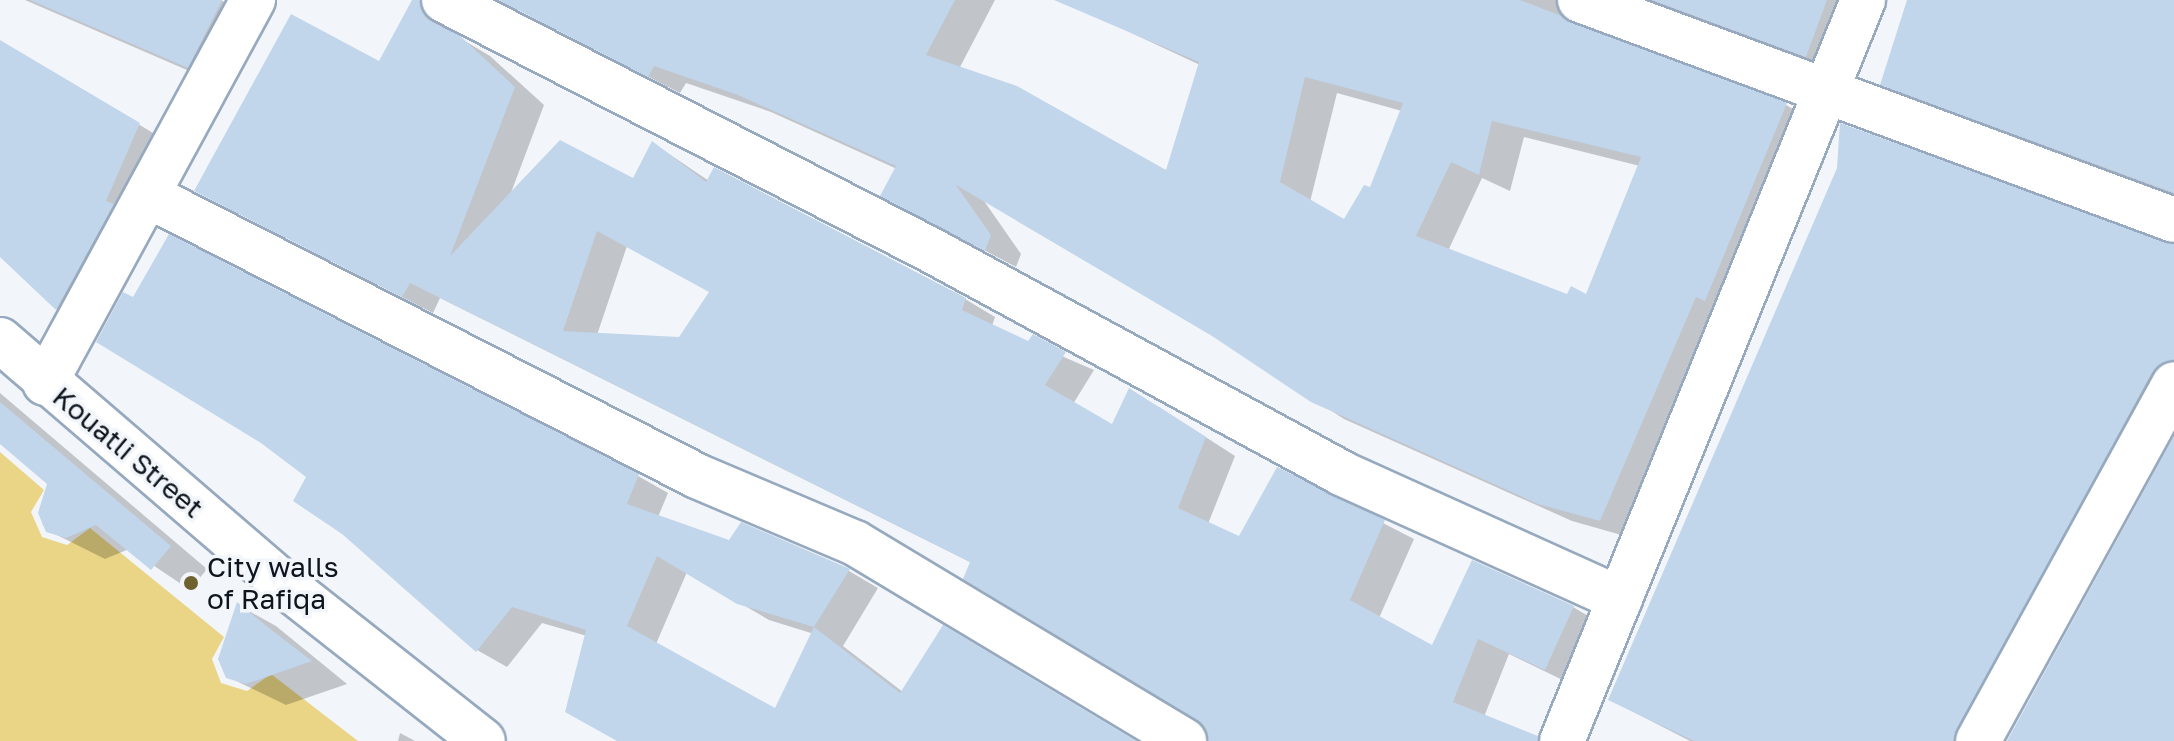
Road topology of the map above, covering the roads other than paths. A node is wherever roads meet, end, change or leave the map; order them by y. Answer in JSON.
{"nodes":[{"id":1,"x":253,"y":0,"type":"edge"},
{"id":2,"x":444,"y":0,"type":"edge"},
{"id":3,"x":1580,"y":0,"type":"edge"},
{"id":4,"x":1863,"y":0,"type":"edge"},
{"id":5,"x":1829,"y":91,"type":"junction"},
{"id":6,"x":149,"y":196,"type":"junction"},
{"id":7,"x":2174,"y":220,"type":"edge"},
{"id":8,"x":0,"y":340,"type":"edge"},
{"id":9,"x":45,"y":383,"type":"junction"},
{"id":10,"x":2174,"y":384,"type":"edge"},
{"id":11,"x":1620,"y":599,"type":"junction"},
{"id":12,"x":483,"y":741,"type":"edge"},
{"id":13,"x":1184,"y":741,"type":"edge"},
{"id":14,"x":1562,"y":741,"type":"edge"},
{"id":15,"x":1978,"y":741,"type":"edge"}],
"edges":[{"from":1,"to":6,"type":"street"},
{"from":2,"to":11,"type":"street"},
{"from":3,"to":5,"type":"street"},
{"from":4,"to":5,"type":"street"},
{"from":5,"to":7,"type":"street"},
{"from":5,"to":11,"type":"street"},
{"from":6,"to":9,"type":"street"},
{"from":6,"to":13,"type":"street"},
{"from":8,"to":9,"type":"street","name":"Kouatli Street"},
{"from":9,"to":12,"type":"street","name":"Kouatli Street"},
{"from":10,"to":15,"type":"street"},
{"from":11,"to":14,"type":"street"}]}
